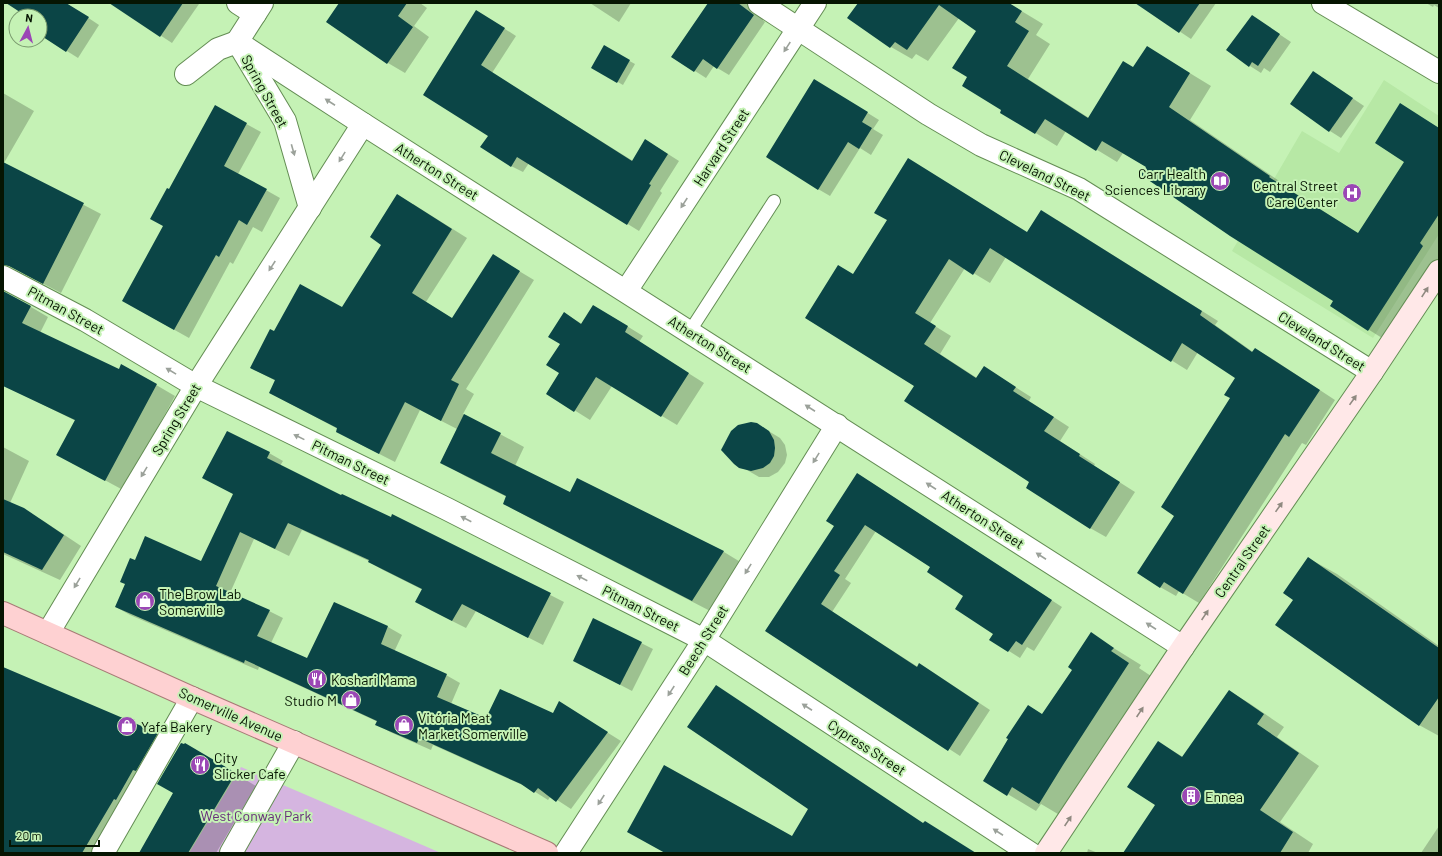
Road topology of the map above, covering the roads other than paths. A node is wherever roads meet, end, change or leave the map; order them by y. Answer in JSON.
{"nodes":[{"id":1,"x":759,"y":3,"type":"edge"},
{"id":2,"x":815,"y":3,"type":"edge"},
{"id":3,"x":1323,"y":3,"type":"edge"},
{"id":4,"x":251,"y":7,"type":"edge"},
{"id":5,"x":798,"y":29,"type":"junction"},
{"id":6,"x":238,"y":42,"type":"junction"},
{"id":7,"x":1439,"y":72,"type":"edge"},
{"id":8,"x":186,"y":74,"type":"dead end"},
{"id":9,"x":363,"y":124,"type":"junction"},
{"id":10,"x":774,"y":202,"type":"dead end"},
{"id":11,"x":310,"y":208,"type":"junction"},
{"id":12,"x":1439,"y":271,"type":"edge"},
{"id":13,"x":3,"y":277,"type":"edge"},
{"id":14,"x":626,"y":291,"type":"junction"},
{"id":15,"x":690,"y":331,"type":"junction"},
{"id":16,"x":1372,"y":372,"type":"junction"},
{"id":17,"x":196,"y":386,"type":"junction"},
{"id":18,"x":837,"y":425,"type":"junction"},
{"id":19,"x":3,"y":613,"type":"edge"},
{"id":20,"x":48,"y":633,"type":"junction"},
{"id":21,"x":704,"y":640,"type":"junction"},
{"id":22,"x":1183,"y":647,"type":"junction"},
{"id":23,"x":192,"y":698,"type":"junction"},
{"id":24,"x":294,"y":742,"type":"junction"},
{"id":25,"x":103,"y":853,"type":"edge"},
{"id":26,"x":231,"y":853,"type":"edge"},
{"id":27,"x":547,"y":853,"type":"edge"},
{"id":28,"x":566,"y":853,"type":"edge"},
{"id":29,"x":1030,"y":853,"type":"edge"},
{"id":30,"x":1046,"y":853,"type":"edge"}],
"edges":[{"from":1,"to":5,"type":"street","name":"Cleveland Street"},
{"from":2,"to":5,"type":"street","name":"Harvard Street"},
{"from":3,"to":7,"type":"street"},
{"from":4,"to":6,"type":"street","name":"Spring Street"},
{"from":5,"to":14,"type":"street","name":"Harvard Street","one_way":true},
{"from":5,"to":16,"type":"street","name":"Cleveland Street"},
{"from":6,"to":8,"type":"street"},
{"from":9,"to":6,"type":"street","name":"Atherton Street","one_way":true},
{"from":6,"to":11,"type":"street","name":"Spring Street","one_way":true},
{"from":9,"to":11,"type":"street","name":"Spring Street","one_way":true},
{"from":9,"to":14,"type":"street","name":"Atherton Street"},
{"from":10,"to":15,"type":"lane"},
{"from":11,"to":17,"type":"street","name":"Spring Street","one_way":true},
{"from":16,"to":12,"type":"street","name":"Central Street","one_way":true},
{"from":17,"to":13,"type":"street","name":"Pitman Street","one_way":true},
{"from":14,"to":15,"type":"street","name":"Atherton Street"},
{"from":18,"to":15,"type":"street","name":"Atherton Street","one_way":true},
{"from":22,"to":16,"type":"street","name":"Central Street","one_way":true},
{"from":17,"to":20,"type":"street","name":"Spring Street","one_way":true},
{"from":21,"to":17,"type":"street","name":"Pitman Street","one_way":true},
{"from":18,"to":21,"type":"street","name":"Beech Street","one_way":true},
{"from":22,"to":18,"type":"street","name":"Atherton Street","one_way":true},
{"from":19,"to":20,"type":"main road","name":"Somerville Avenue"},
{"from":20,"to":23,"type":"main road","name":"Somerville Avenue"},
{"from":21,"to":28,"type":"street","name":"Beech Street","one_way":true},
{"from":29,"to":21,"type":"street","name":"Cypress Street","one_way":true},
{"from":30,"to":22,"type":"street","name":"Central Street","one_way":true},
{"from":23,"to":24,"type":"main road","name":"Somerville Avenue"},
{"from":23,"to":25,"type":"street"},
{"from":24,"to":26,"type":"street"},
{"from":24,"to":27,"type":"main road","name":"Somerville Avenue"}]}
